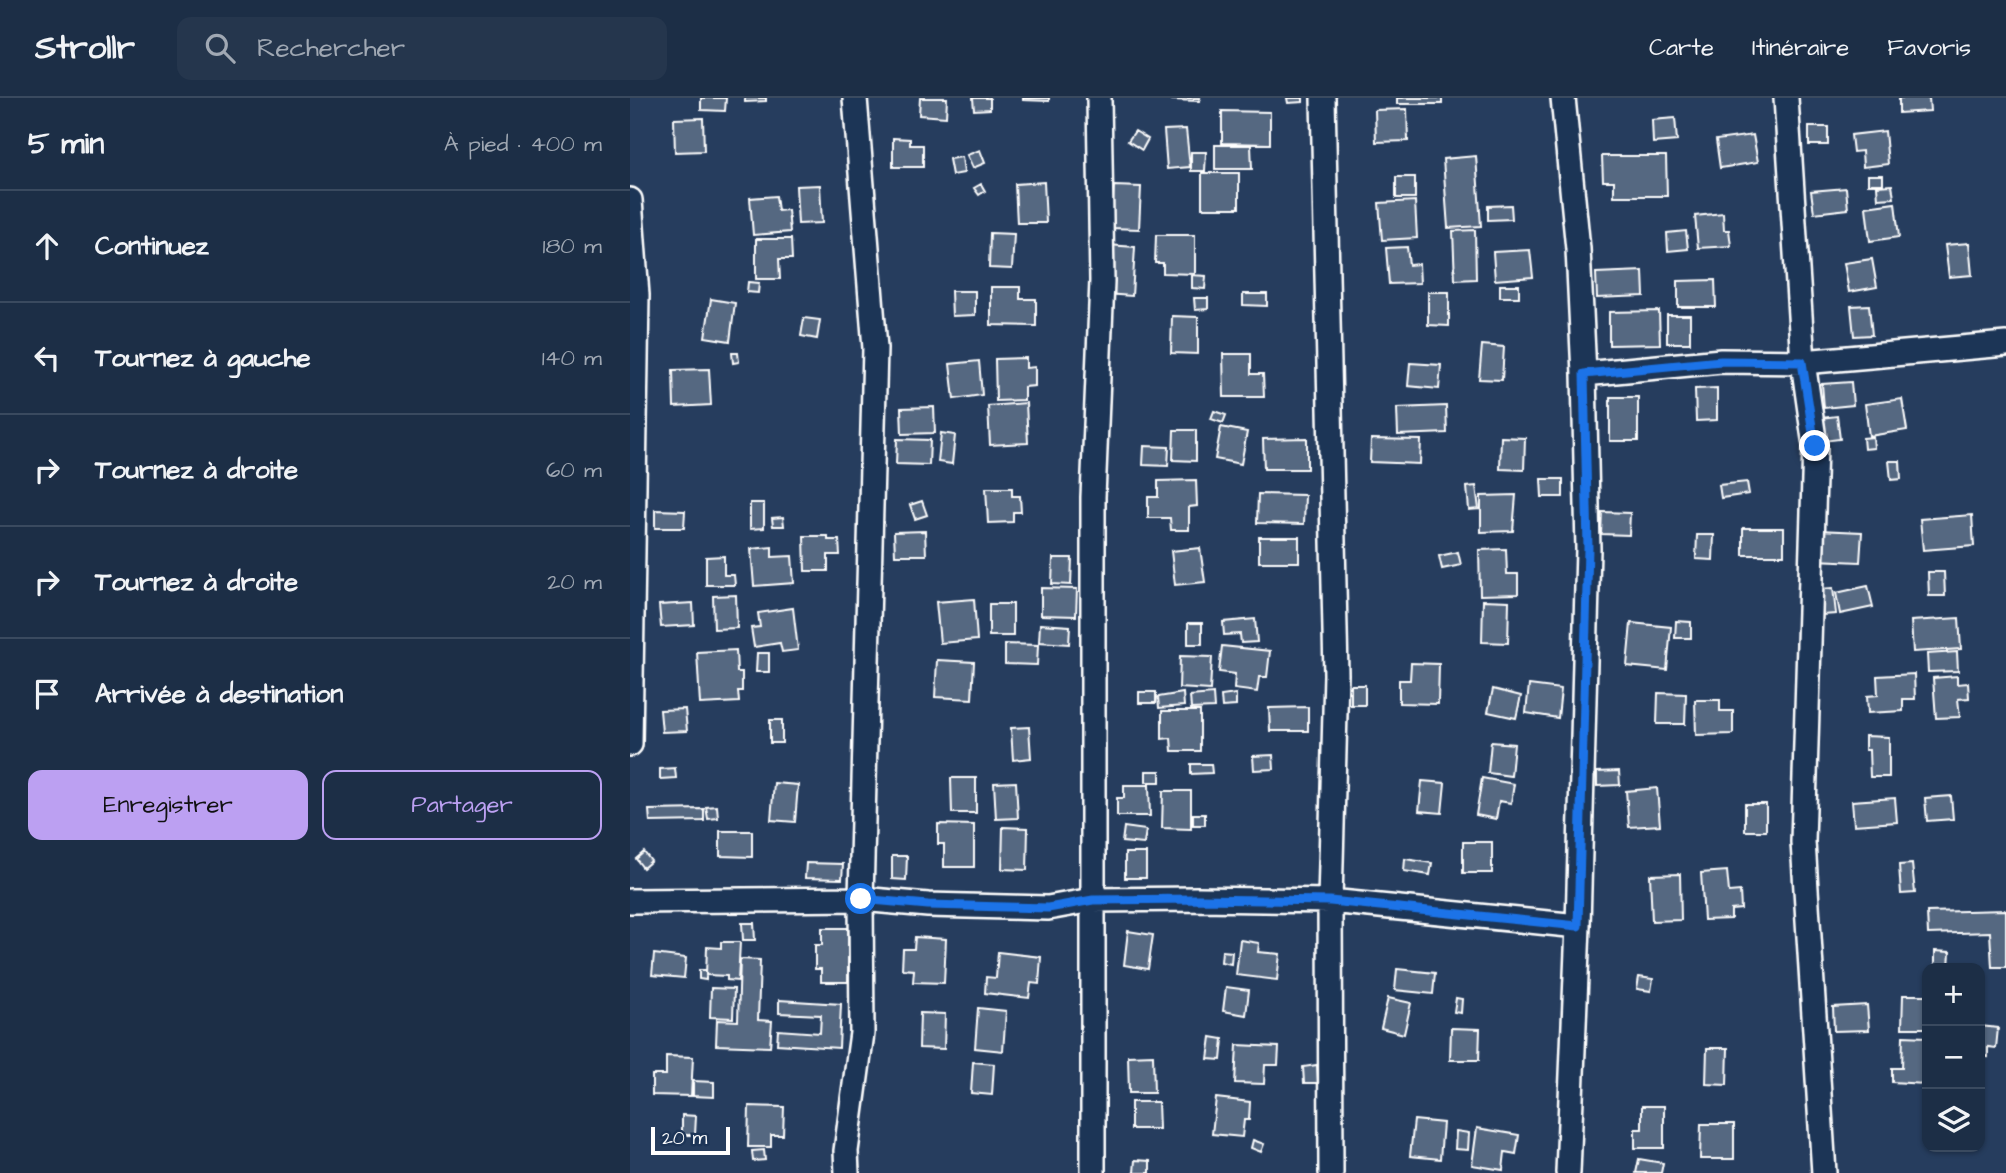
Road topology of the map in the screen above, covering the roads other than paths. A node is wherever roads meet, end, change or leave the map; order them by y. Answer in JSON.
{"nodes":[{"id":1,"x":855,"y":98,"type":"edge"},
{"id":2,"x":1099,"y":98,"type":"edge"},
{"id":3,"x":1323,"y":98,"type":"edge"},
{"id":4,"x":1563,"y":98,"type":"edge"},
{"id":5,"x":1786,"y":98,"type":"edge"},
{"id":6,"x":630,"y":200,"type":"edge"},
{"id":7,"x":2006,"y":344,"type":"edge"},
{"id":8,"x":1802,"y":362,"type":"junction"},
{"id":9,"x":1584,"y":374,"type":"junction"},
{"id":10,"x":630,"y":744,"type":"edge"},
{"id":11,"x":861,"y":899,"type":"junction"},
{"id":12,"x":1093,"y":900,"type":"junction"},
{"id":13,"x":630,"y":901,"type":"edge"},
{"id":14,"x":1330,"y":901,"type":"junction"},
{"id":15,"x":1578,"y":926,"type":"junction"},
{"id":16,"x":847,"y":1173,"type":"edge"},
{"id":17,"x":1093,"y":1173,"type":"edge"},
{"id":18,"x":1331,"y":1173,"type":"edge"},
{"id":19,"x":1568,"y":1173,"type":"edge"},
{"id":20,"x":1824,"y":1173,"type":"edge"}],
"edges":[{"from":1,"to":11,"type":"street"},
{"from":2,"to":12,"type":"street"},
{"from":3,"to":14,"type":"street"},
{"from":4,"to":9,"type":"street"},
{"from":5,"to":8,"type":"street"},
{"from":6,"to":10,"type":"street"},
{"from":7,"to":8,"type":"street"},
{"from":8,"to":9,"type":"street"},
{"from":8,"to":20,"type":"street"},
{"from":9,"to":15,"type":"street"},
{"from":11,"to":12,"type":"street"},
{"from":11,"to":13,"type":"street"},
{"from":11,"to":16,"type":"street"},
{"from":12,"to":14,"type":"street"},
{"from":12,"to":17,"type":"street"},
{"from":14,"to":15,"type":"street"},
{"from":14,"to":18,"type":"street"},
{"from":15,"to":19,"type":"street"}]}
